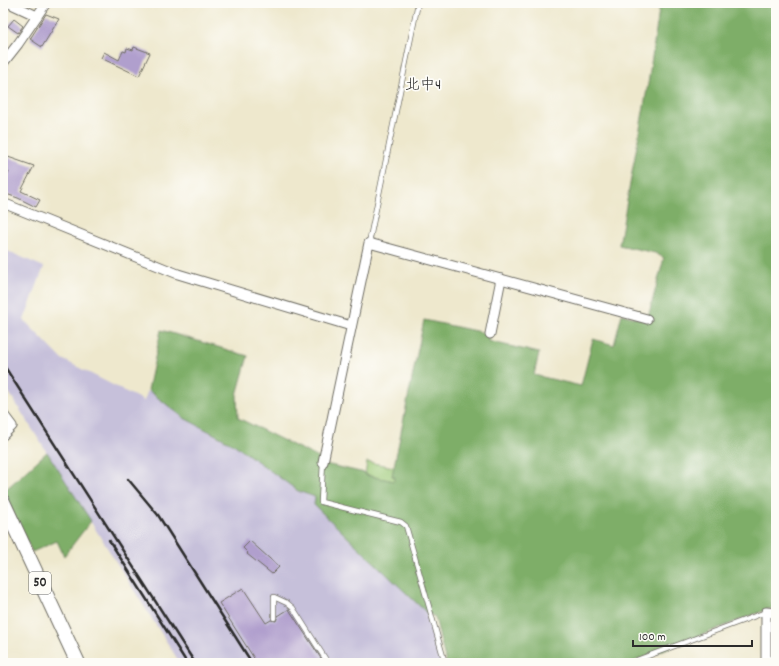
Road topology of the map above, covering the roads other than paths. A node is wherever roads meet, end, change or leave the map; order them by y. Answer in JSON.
{"nodes":[{"id":1,"x":9,"y":3,"type":"edge"},
{"id":2,"x":46,"y":3,"type":"edge"},
{"id":3,"x":418,"y":3,"type":"edge"},
{"id":4,"x":37,"y":16,"type":"junction"},
{"id":5,"x":3,"y":63,"type":"edge"},
{"id":6,"x":3,"y":203,"type":"edge"},
{"id":7,"x":369,"y":243,"type":"junction"},
{"id":8,"x":501,"y":279,"type":"junction"},
{"id":9,"x":648,"y":319,"type":"dead end"},
{"id":10,"x":352,"y":326,"type":"junction"},
{"id":11,"x":490,"y":334,"type":"dead end"},
{"id":12,"x":3,"y":414,"type":"edge"},
{"id":13,"x":3,"y":435,"type":"edge"},
{"id":14,"x":323,"y":462,"type":"joint"},
{"id":15,"x":3,"y":502,"type":"edge"},
{"id":16,"x":766,"y":612,"type":"junction"},
{"id":17,"x":776,"y":613,"type":"edge"},
{"id":18,"x":274,"y":618,"type":"dead end"},
{"id":19,"x":78,"y":663,"type":"edge"},
{"id":20,"x":328,"y":663,"type":"edge"},
{"id":21,"x":444,"y":663,"type":"edge"},
{"id":22,"x":634,"y":663,"type":"edge"},
{"id":23,"x":766,"y":663,"type":"edge"}],
"edges":[{"from":1,"to":4,"type":"street"},
{"from":2,"to":4,"type":"street"},
{"from":3,"to":7,"type":"lane"},
{"from":4,"to":5,"type":"street"},
{"from":6,"to":10,"type":"street"},
{"from":7,"to":8,"type":"street"},
{"from":7,"to":10,"type":"street"},
{"from":8,"to":9,"type":"street"},
{"from":8,"to":11,"type":"street"},
{"from":10,"to":14,"type":"street"},
{"from":12,"to":13,"type":"street"},
{"from":14,"to":21,"type":"lane"},
{"from":15,"to":19,"type":"main road","number":"50"},
{"from":16,"to":17,"type":"street"},
{"from":16,"to":22,"type":"lane"},
{"from":16,"to":23,"type":"street"},
{"from":18,"to":20,"type":"lane"}]}
